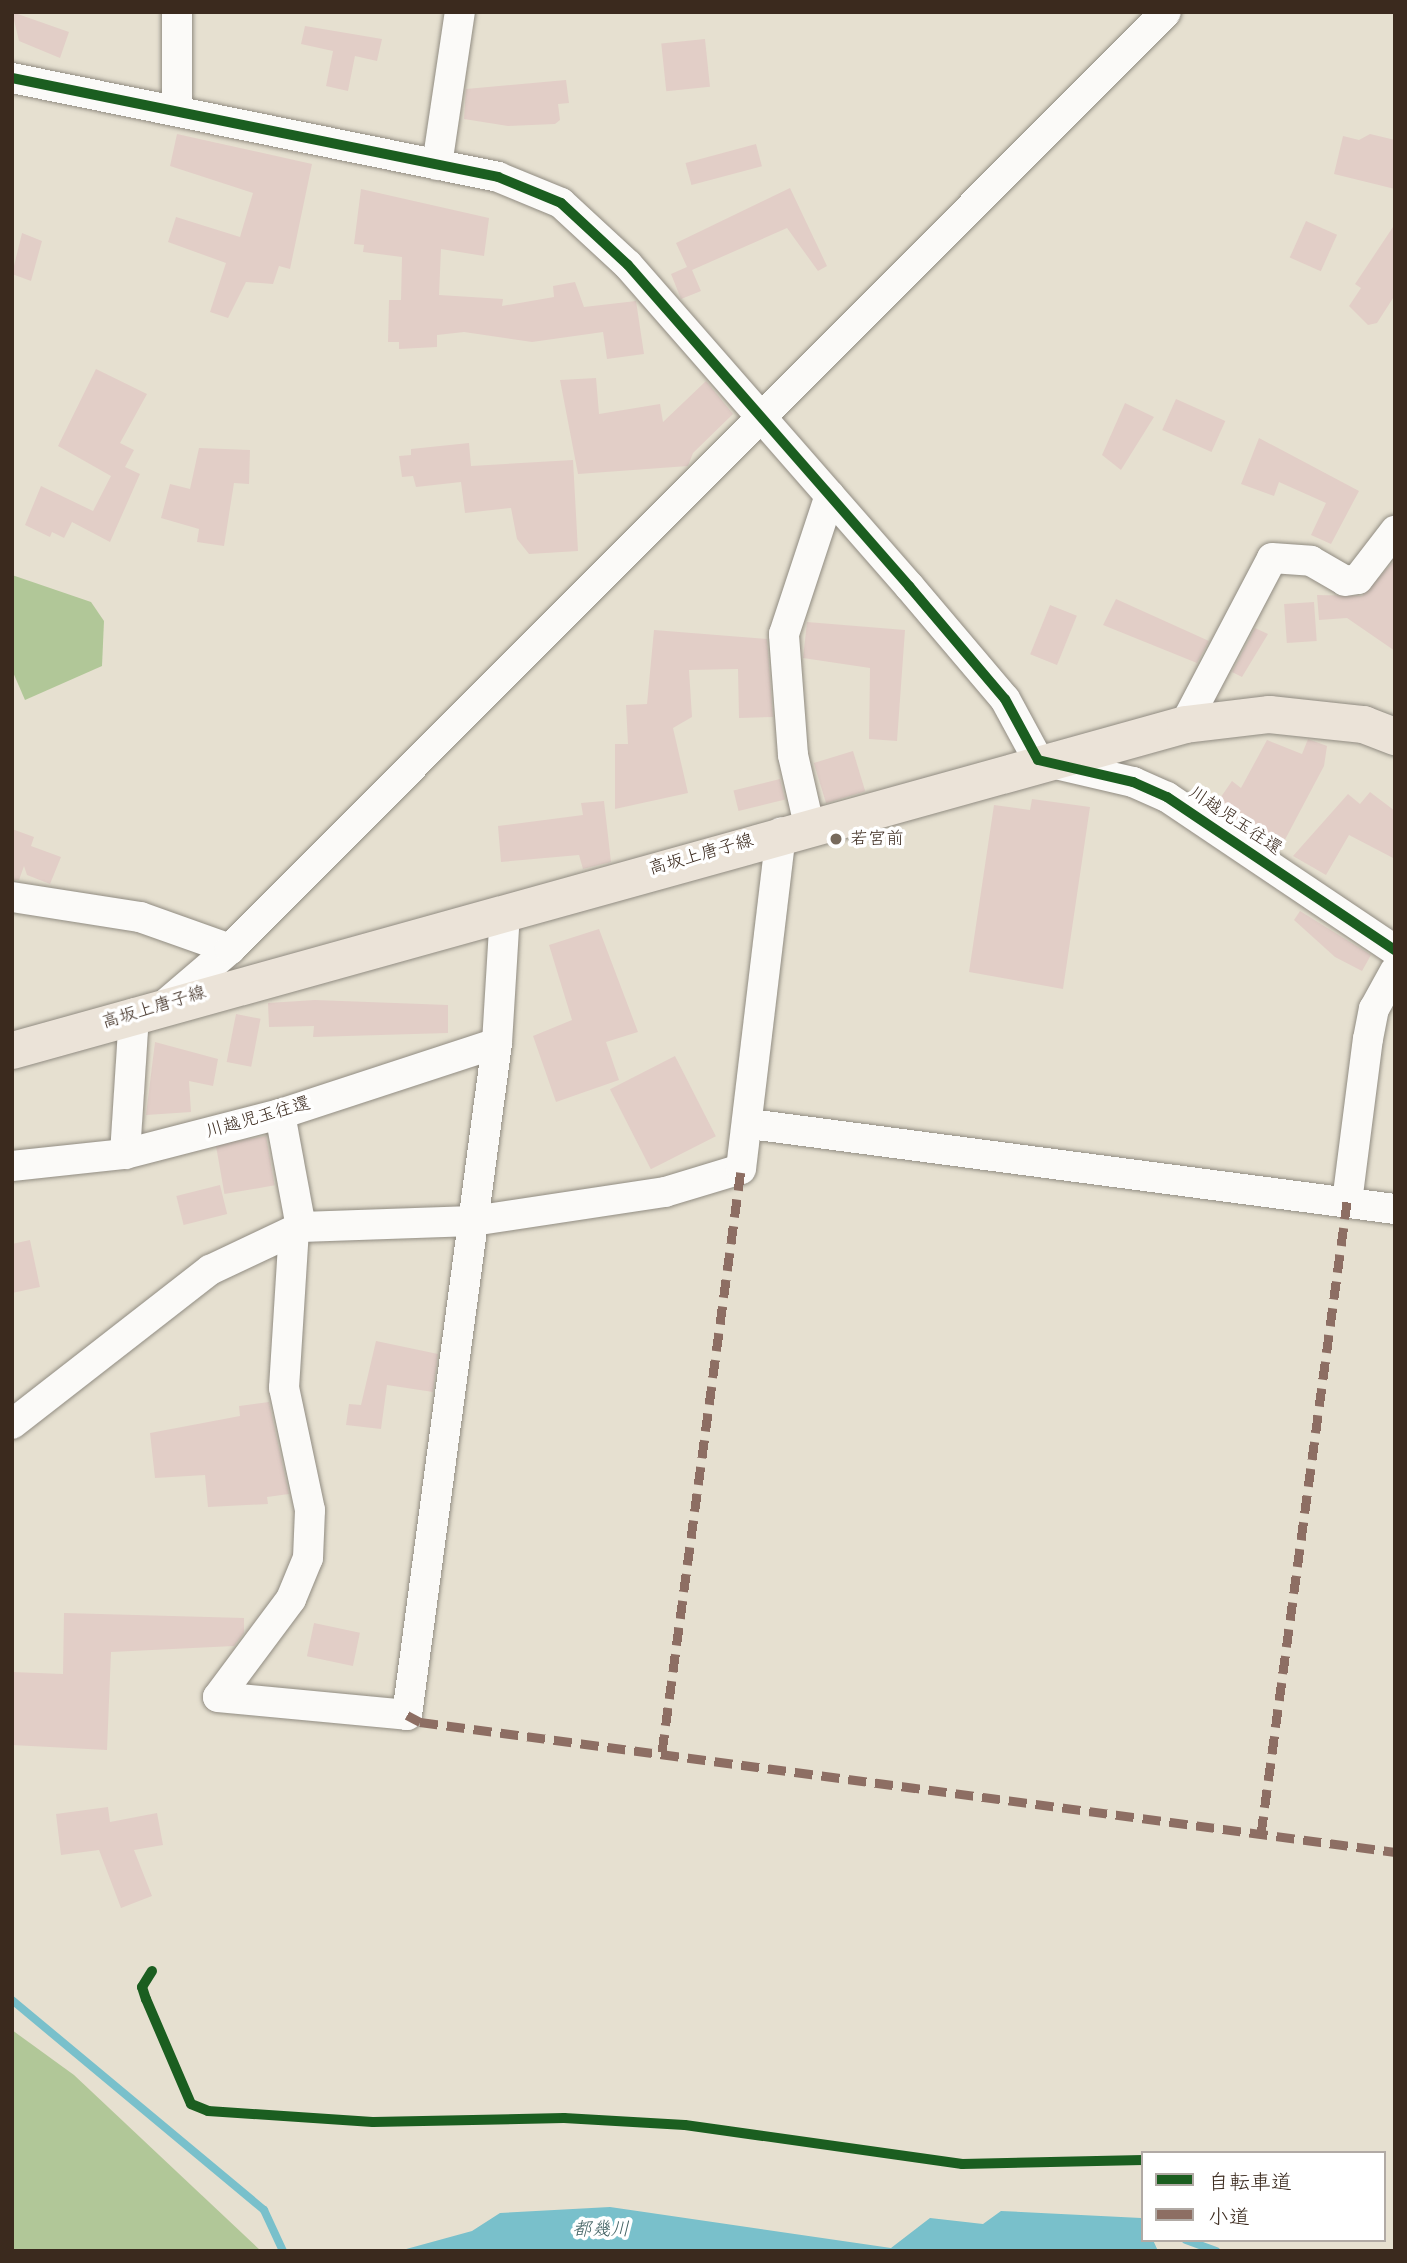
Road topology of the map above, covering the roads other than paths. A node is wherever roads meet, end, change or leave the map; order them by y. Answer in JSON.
{"nodes":[{"id":1,"x":177,"y":12,"type":"edge"},
{"id":2,"x":460,"y":12,"type":"edge"},
{"id":3,"x":1166,"y":12,"type":"edge"},
{"id":4,"x":12,"y":79,"type":"edge"},
{"id":5,"x":177,"y":111,"type":"junction"},
{"id":6,"x":437,"y":165,"type":"junction"},
{"id":7,"x":762,"y":416,"type":"junction"},
{"id":8,"x":830,"y":495,"type":"junction"},
{"id":9,"x":1395,"y":531,"type":"edge"},
{"id":10,"x":1185,"y":723,"type":"junction"},
{"id":11,"x":1395,"y":736,"type":"edge"},
{"id":12,"x":1038,"y":760,"type":"junction"},
{"id":13,"x":795,"y":829,"type":"junction"},
{"id":14,"x":12,"y":897,"type":"edge"},
{"id":15,"x":505,"y":911,"type":"junction"},
{"id":16,"x":230,"y":949,"type":"junction"},
{"id":17,"x":1395,"y":950,"type":"edge"},
{"id":18,"x":1395,"y":971,"type":"edge"},
{"id":19,"x":168,"y":1002,"type":"junction"},
{"id":20,"x":134,"y":1013,"type":"junction"},
{"id":21,"x":497,"y":1044,"type":"junction"},
{"id":22,"x":12,"y":1050,"type":"edge"},
{"id":23,"x":280,"y":1114,"type":"junction"},
{"id":24,"x":750,"y":1124,"type":"junction"},
{"id":25,"x":125,"y":1154,"type":"junction"},
{"id":26,"x":12,"y":1166,"type":"edge"},
{"id":27,"x":1347,"y":1202,"type":"junction"},
{"id":28,"x":1395,"y":1209,"type":"edge"},
{"id":29,"x":473,"y":1221,"type":"junction"},
{"id":30,"x":297,"y":1229,"type":"junction"},
{"id":31,"x":12,"y":1423,"type":"edge"}],
"edges":[{"from":1,"to":5,"type":"street"},
{"from":2,"to":6,"type":"street"},
{"from":3,"to":7,"type":"street"},
{"from":4,"to":5,"type":"street"},
{"from":5,"to":6,"type":"street"},
{"from":6,"to":7,"type":"street"},
{"from":7,"to":8,"type":"street"},
{"from":7,"to":16,"type":"street"},
{"from":8,"to":12,"type":"street"},
{"from":8,"to":13,"type":"street"},
{"from":9,"to":10,"type":"street"},
{"from":10,"to":11,"type":"main road","name":"高坂上唐子線"},
{"from":10,"to":12,"type":"main road","name":"高坂上唐子線"},
{"from":12,"to":13,"type":"main road","name":"高坂上唐子線"},
{"from":12,"to":17,"type":"street","name":"川越児玉往還"},
{"from":13,"to":15,"type":"main road","name":"高坂上唐子線"},
{"from":13,"to":24,"type":"street"},
{"from":14,"to":16,"type":"street"},
{"from":15,"to":19,"type":"main road","name":"高坂上唐子線"},
{"from":15,"to":21,"type":"street"},
{"from":16,"to":19,"type":"street"},
{"from":18,"to":27,"type":"street"},
{"from":19,"to":20,"type":"main road","name":"高坂上唐子線"},
{"from":20,"to":22,"type":"main road","name":"高坂上唐子線"},
{"from":20,"to":25,"type":"street"},
{"from":21,"to":23,"type":"street","name":"川越児玉往還"},
{"from":21,"to":29,"type":"street"},
{"from":23,"to":25,"type":"street","name":"川越児玉往還"},
{"from":23,"to":30,"type":"street"},
{"from":24,"to":27,"type":"street"},
{"from":24,"to":29,"type":"street"},
{"from":25,"to":26,"type":"street","name":"川越児玉往還"},
{"from":27,"to":28,"type":"street"},
{"from":29,"to":30,"type":"street"},
{"from":29,"to":30,"type":"street"},
{"from":30,"to":31,"type":"street"}]}
